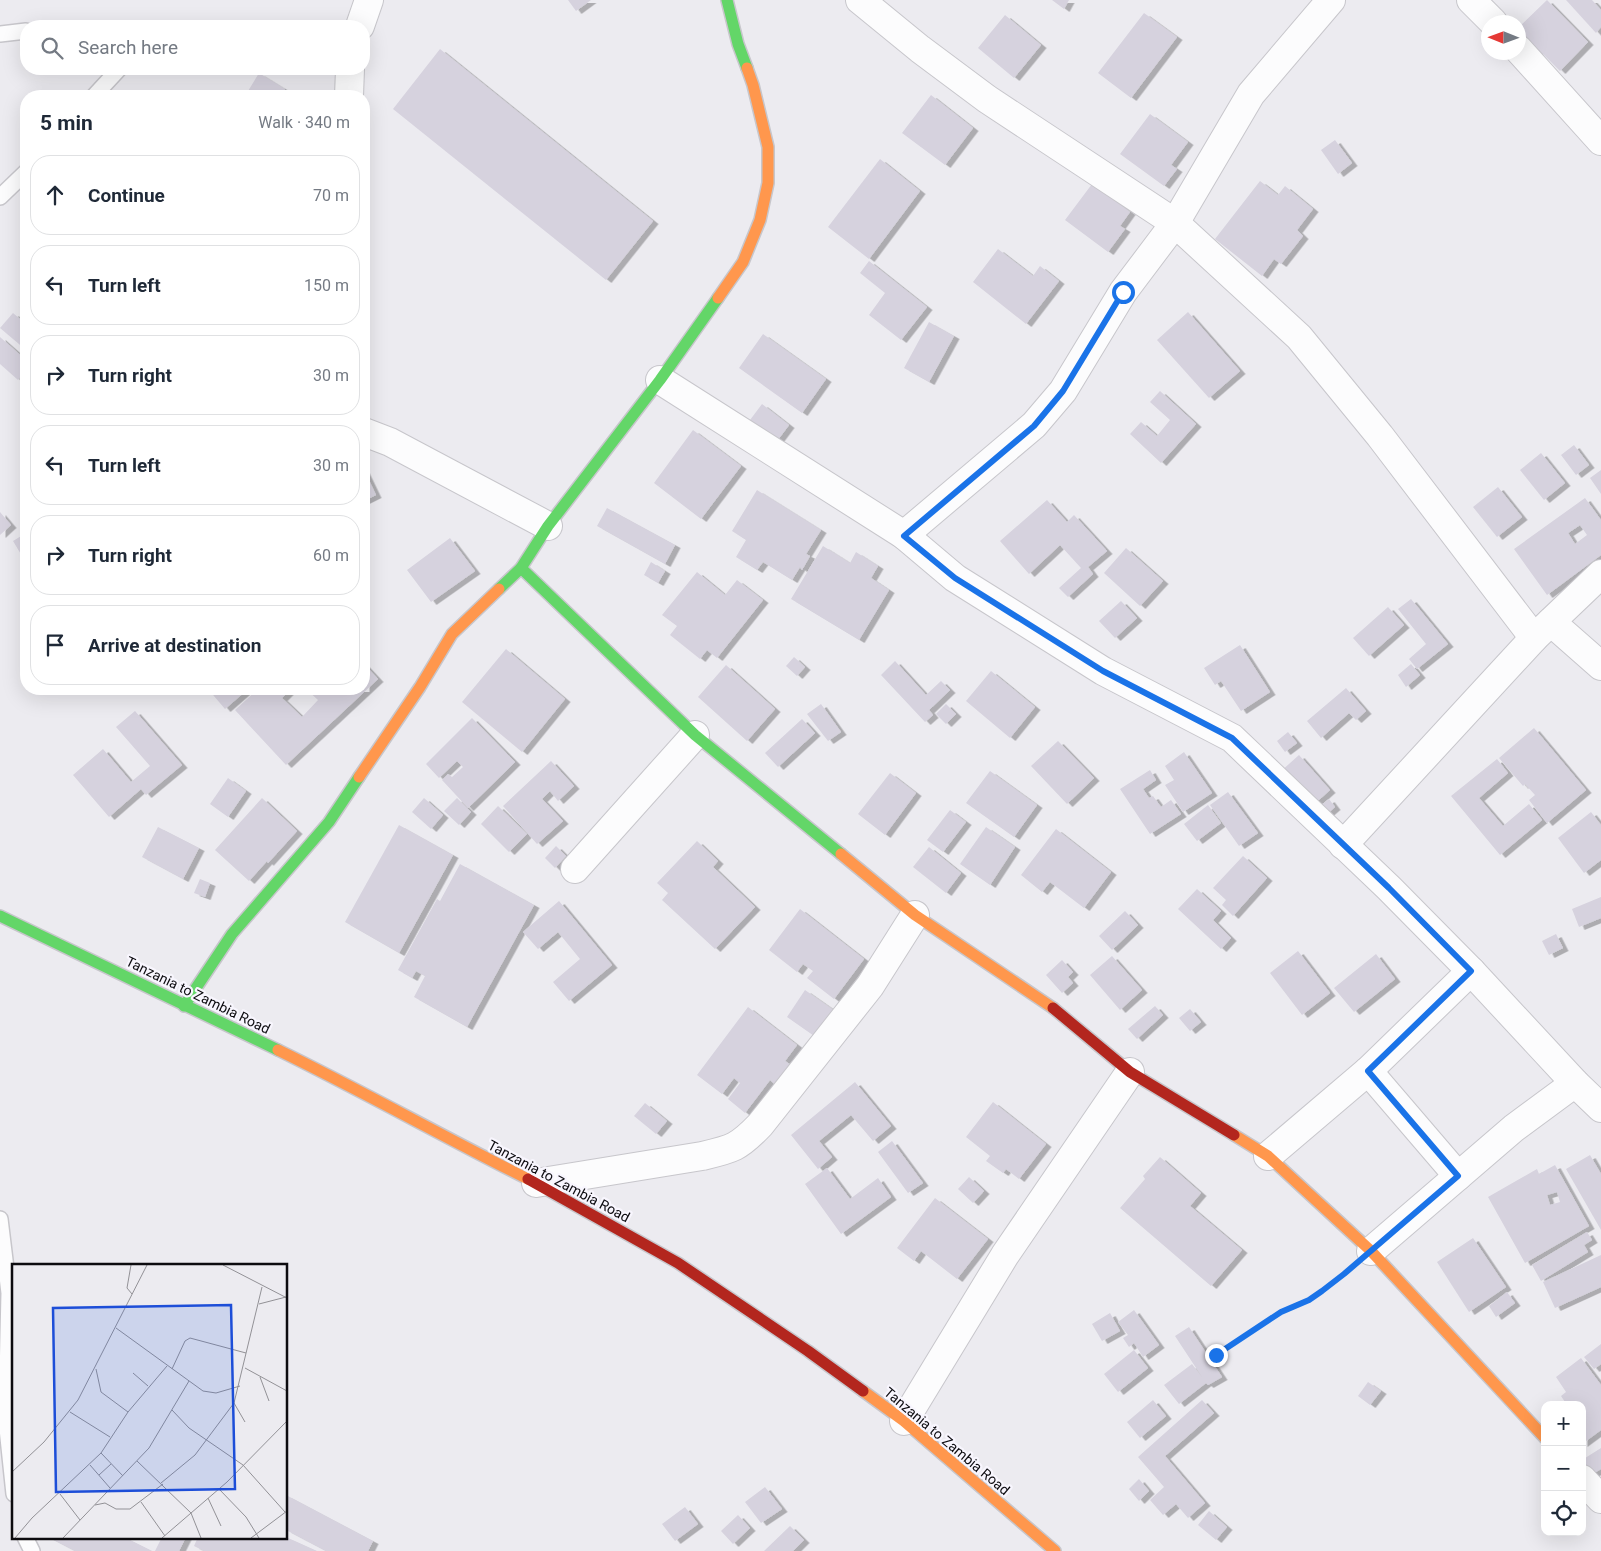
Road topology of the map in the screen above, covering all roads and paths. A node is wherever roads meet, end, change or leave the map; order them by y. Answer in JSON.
{"nodes":[{"id":1,"x":369,"y":0,"type":"edge"},
{"id":2,"x":727,"y":0,"type":"edge"},
{"id":3,"x":860,"y":0,"type":"edge"},
{"id":4,"x":1331,"y":0,"type":"edge"},
{"id":5,"x":1471,"y":0,"type":"edge"},
{"id":6,"x":1486,"y":15,"type":"edge"},
{"id":7,"x":362,"y":20,"type":"edge"},
{"id":8,"x":20,"y":32,"type":"edge"},
{"id":9,"x":0,"y":34,"type":"edge"},
{"id":10,"x":1526,"y":58,"type":"edge"},
{"id":11,"x":113,"y":75,"type":"edge"},
{"id":12,"x":350,"y":75,"type":"edge"},
{"id":13,"x":99,"y":90,"type":"edge"},
{"id":14,"x":349,"y":90,"type":"edge"},
{"id":15,"x":1600,"y":139,"type":"edge"},
{"id":16,"x":20,"y":178,"type":"edge"},
{"id":17,"x":0,"y":197,"type":"edge"},
{"id":18,"x":1175,"y":223,"type":"junction"},
{"id":19,"x":660,"y":380,"type":"junction"},
{"id":20,"x":370,"y":434,"type":"edge"},
{"id":21,"x":548,"y":526,"type":"junction"},
{"id":22,"x":904,"y":536,"type":"junction"},
{"id":23,"x":521,"y":568,"type":"junction"},
{"id":24,"x":1601,"y":574,"type":"edge"},
{"id":25,"x":1542,"y":630,"type":"junction"},
{"id":26,"x":1601,"y":666,"type":"edge"},
{"id":27,"x":695,"y":735,"type":"junction"},
{"id":28,"x":1344,"y":845,"type":"junction"},
{"id":29,"x":575,"y":869,"type":"dead end"},
{"id":30,"x":915,"y":915,"type":"junction"},
{"id":31,"x":0,"y":916,"type":"edge"},
{"id":32,"x":1471,"y":971,"type":"junction"},
{"id":33,"x":184,"y":1006,"type":"junction"},
{"id":34,"x":1368,"y":1071,"type":"junction"},
{"id":35,"x":1130,"y":1072,"type":"junction"},
{"id":36,"x":1574,"y":1083,"type":"junction"},
{"id":37,"x":1601,"y":1108,"type":"edge"},
{"id":38,"x":1268,"y":1156,"type":"junction"},
{"id":39,"x":1458,"y":1176,"type":"junction"},
{"id":40,"x":536,"y":1183,"type":"junction"},
{"id":41,"x":0,"y":1219,"type":"edge"},
{"id":42,"x":1371,"y":1250,"type":"junction"},
{"id":43,"x":1216,"y":1355,"type":"dead end"},
{"id":44,"x":904,"y":1421,"type":"junction"},
{"id":45,"x":1541,"y":1434,"type":"edge"},
{"id":46,"x":12,"y":1475,"type":"edge"},
{"id":47,"x":1586,"y":1482,"type":"edge"},
{"id":48,"x":1601,"y":1499,"type":"edge"},
{"id":49,"x":26,"y":1538,"type":"edge"},
{"id":50,"x":32,"y":1551,"type":"edge"},
{"id":51,"x":1055,"y":1551,"type":"edge"}],
"edges":[{"from":1,"to":7,"type":"street"},
{"from":2,"to":19,"type":"main road"},
{"from":3,"to":18,"type":"street"},
{"from":4,"to":18,"type":"street"},
{"from":5,"to":6,"type":"street"},
{"from":8,"to":9,"type":"lane"},
{"from":10,"to":15,"type":"street"},
{"from":11,"to":13,"type":"lane"},
{"from":12,"to":14,"type":"street"},
{"from":16,"to":17,"type":"lane"},
{"from":18,"to":22,"type":"street"},
{"from":18,"to":25,"type":"street"},
{"from":19,"to":21,"type":"main road"},
{"from":19,"to":22,"type":"street"},
{"from":20,"to":21,"type":"street"},
{"from":21,"to":23,"type":"main road"},
{"from":22,"to":28,"type":"street"},
{"from":23,"to":27,"type":"main road"},
{"from":23,"to":33,"type":"main road"},
{"from":24,"to":25,"type":"street"},
{"from":25,"to":26,"type":"street"},
{"from":25,"to":28,"type":"street"},
{"from":27,"to":29,"type":"street"},
{"from":27,"to":30,"type":"main road"},
{"from":28,"to":32,"type":"street"},
{"from":30,"to":35,"type":"main road"},
{"from":30,"to":40,"type":"street"},
{"from":31,"to":33,"type":"main road","name":"Tanzania to Zambia Road"},
{"from":32,"to":34,"type":"street"},
{"from":32,"to":36,"type":"street"},
{"from":33,"to":40,"type":"main road","name":"Tanzania to Zambia Road"},
{"from":34,"to":38,"type":"street"},
{"from":34,"to":39,"type":"street"},
{"from":35,"to":38,"type":"main road"},
{"from":35,"to":44,"type":"street"},
{"from":36,"to":37,"type":"street"},
{"from":36,"to":39,"type":"street"},
{"from":38,"to":42,"type":"main road"},
{"from":39,"to":42,"type":"street"},
{"from":40,"to":44,"type":"main road","name":"Tanzania to Zambia Road"},
{"from":41,"to":46,"type":"lane"},
{"from":42,"to":43,"type":"path"},
{"from":42,"to":45,"type":"main road"},
{"from":44,"to":51,"type":"main road","name":"Tanzania to Zambia Road"},
{"from":47,"to":48,"type":"street"},
{"from":49,"to":50,"type":"lane"}]}
